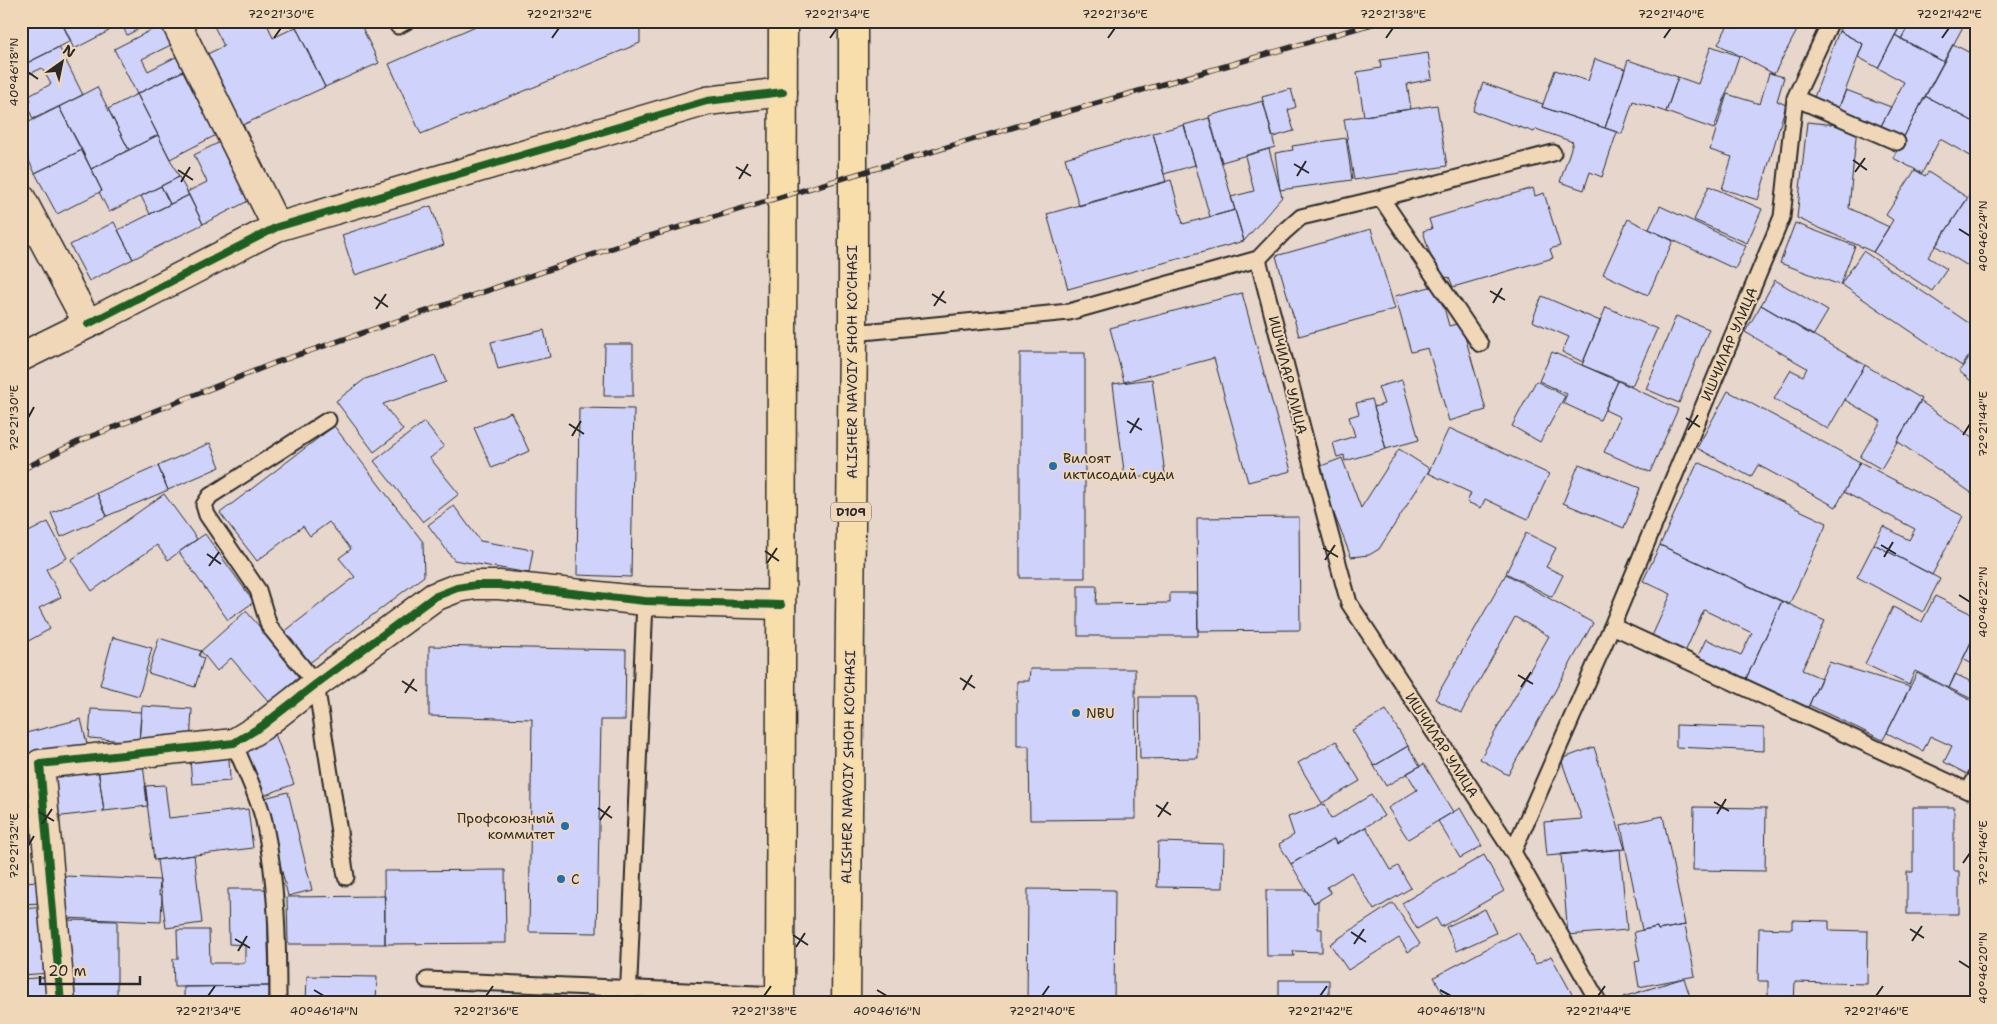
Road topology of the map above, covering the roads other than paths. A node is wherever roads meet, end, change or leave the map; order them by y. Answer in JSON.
{"nodes":[{"id":1,"x":175,"y":21,"type":"edge"},
{"id":2,"x":783,"y":21,"type":"edge"},
{"id":3,"x":854,"y":21,"type":"edge"},
{"id":4,"x":1831,"y":21,"type":"edge"},
{"id":5,"x":783,"y":92,"type":"junction"},
{"id":6,"x":1795,"y":98,"type":"junction"},
{"id":7,"x":1897,"y":142,"type":"dead end"},
{"id":8,"x":1553,"y":153,"type":"dead end"},
{"id":9,"x":21,"y":198,"type":"edge"},
{"id":10,"x":1381,"y":198,"type":"junction"},
{"id":11,"x":277,"y":227,"type":"junction"},
{"id":12,"x":1258,"y":259,"type":"junction"},
{"id":13,"x":88,"y":324,"type":"junction"},
{"id":14,"x":853,"y":333,"type":"junction"},
{"id":15,"x":1480,"y":344,"type":"dead end"},
{"id":16,"x":21,"y":357,"type":"edge"},
{"id":17,"x":328,"y":420,"type":"dead end"},
{"id":18,"x":645,"y":601,"type":"junction"},
{"id":19,"x":781,"y":605,"type":"junction"},
{"id":20,"x":1612,"y":626,"type":"junction"},
{"id":21,"x":316,"y":684,"type":"junction"},
{"id":22,"x":234,"y":743,"type":"junction"},
{"id":23,"x":31,"y":766,"type":"edge"},
{"id":24,"x":1976,"y":778,"type":"edge"},
{"id":25,"x":1972,"y":793,"type":"edge"},
{"id":26,"x":1513,"y":852,"type":"junction"},
{"id":27,"x":346,"y":877,"type":"dead end"},
{"id":28,"x":427,"y":980,"type":"dead end"},
{"id":29,"x":628,"y":996,"type":"edge"},
{"id":30,"x":780,"y":999,"type":"edge"},
{"id":31,"x":62,"y":1003,"type":"edge"},
{"id":32,"x":278,"y":1003,"type":"edge"},
{"id":33,"x":846,"y":1003,"type":"edge"},
{"id":34,"x":1599,"y":1003,"type":"edge"}],
"edges":[{"from":1,"to":11,"type":"street"},
{"from":2,"to":5,"type":"main road"},
{"from":3,"to":14,"type":"main road","name":"ALISHER NAVOIY SHOH KO'CHASI","number":"D109"},
{"from":4,"to":6,"type":"lane","name":"ИШЧИЛАР УЛИЦА"},
{"from":5,"to":11,"type":"street"},
{"from":5,"to":19,"type":"main road"},
{"from":6,"to":7,"type":"lane"},
{"from":6,"to":20,"type":"lane","name":"ИШЧИЛАР УЛИЦА"},
{"from":8,"to":10,"type":"lane"},
{"from":9,"to":13,"type":"street"},
{"from":10,"to":12,"type":"lane"},
{"from":10,"to":15,"type":"lane"},
{"from":11,"to":13,"type":"street"},
{"from":12,"to":14,"type":"lane"},
{"from":12,"to":26,"type":"lane","name":"ИШЧИЛАР УЛИЦА"},
{"from":13,"to":16,"type":"street"},
{"from":14,"to":33,"type":"main road","name":"ALISHER NAVOIY SHOH KO'CHASI","number":"D109"},
{"from":17,"to":21,"type":"lane"},
{"from":18,"to":19,"type":"street"},
{"from":18,"to":21,"type":"street"},
{"from":18,"to":29,"type":"lane"},
{"from":19,"to":30,"type":"main road"},
{"from":20,"to":25,"type":"lane"},
{"from":20,"to":26,"type":"lane","name":"ИШЧИЛАР УЛИЦА"},
{"from":21,"to":22,"type":"street"},
{"from":21,"to":27,"type":"lane"},
{"from":22,"to":23,"type":"street"},
{"from":22,"to":32,"type":"lane"},
{"from":23,"to":31,"type":"street"},
{"from":24,"to":25,"type":"lane"},
{"from":26,"to":34,"type":"lane","name":"ИШЧИЛАР УЛИЦА"},
{"from":28,"to":29,"type":"lane"},
{"from":29,"to":30,"type":"lane"}]}
